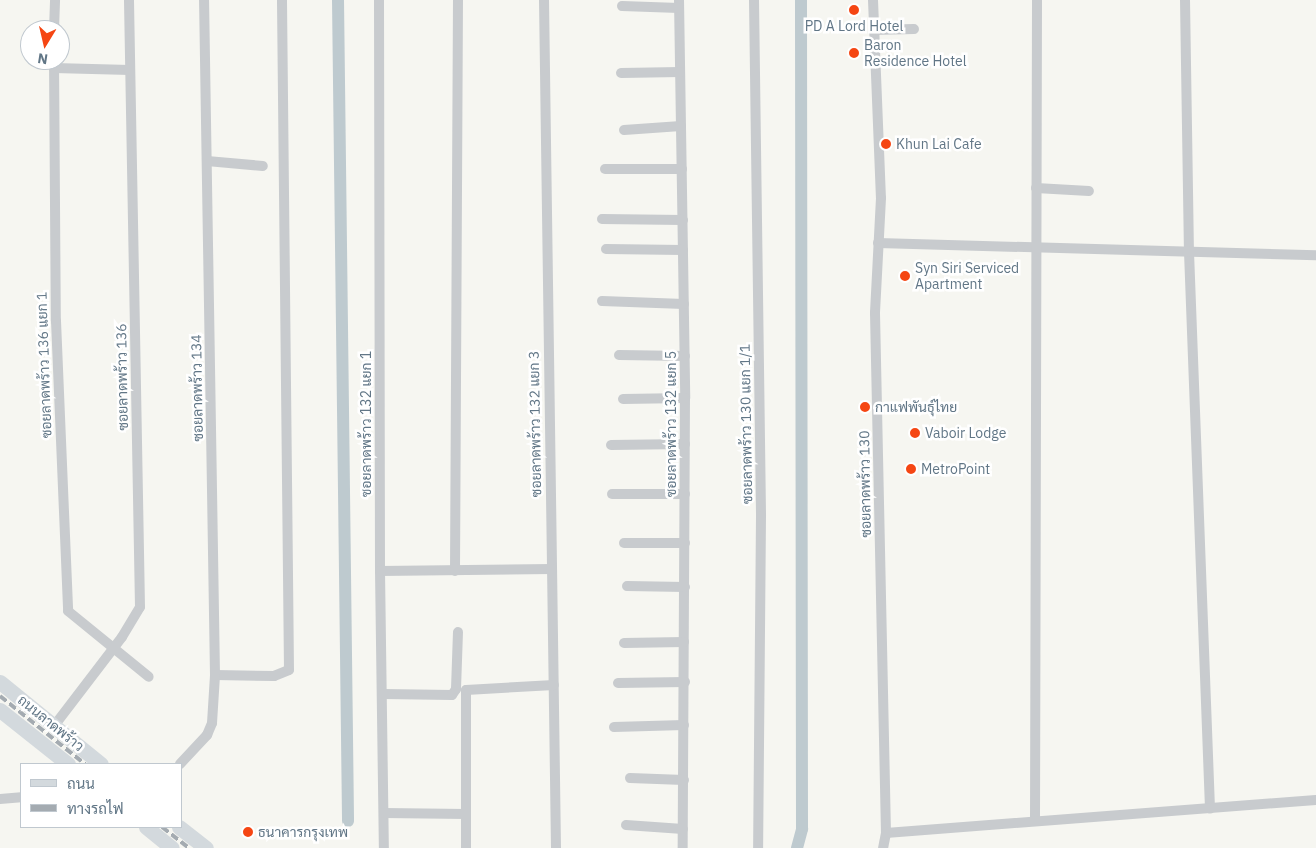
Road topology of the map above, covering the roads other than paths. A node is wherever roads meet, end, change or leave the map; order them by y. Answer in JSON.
{"nodes":[{"id":1,"x":54,"y":0,"type":"edge"},
{"id":2,"x":129,"y":0,"type":"edge"},
{"id":3,"x":204,"y":0,"type":"edge"},
{"id":4,"x":282,"y":0,"type":"edge"},
{"id":5,"x":379,"y":0,"type":"edge"},
{"id":6,"x":458,"y":0,"type":"edge"},
{"id":7,"x":544,"y":0,"type":"edge"},
{"id":8,"x":754,"y":0,"type":"edge"},
{"id":9,"x":873,"y":0,"type":"edge"},
{"id":10,"x":1037,"y":0,"type":"edge"},
{"id":11,"x":1186,"y":0,"type":"edge"},
{"id":12,"x":679,"y":4,"type":"edge"},
{"id":13,"x":622,"y":6,"type":"dead end"},
{"id":14,"x":54,"y":20,"type":"edge"},
{"id":15,"x":914,"y":29,"type":"dead end"},
{"id":16,"x":873,"y":30,"type":"junction"},
{"id":17,"x":70,"y":65,"type":"edge"},
{"id":18,"x":54,"y":70,"type":"edge"},
{"id":19,"x":130,"y":70,"type":"junction"},
{"id":20,"x":680,"y":72,"type":"junction"},
{"id":21,"x":620,"y":73,"type":"dead end"},
{"id":22,"x":681,"y":126,"type":"junction"},
{"id":23,"x":624,"y":130,"type":"dead end"},
{"id":24,"x":207,"y":162,"type":"junction"},
{"id":25,"x":262,"y":166,"type":"dead end"},
{"id":26,"x":682,"y":169,"type":"junction"},
{"id":27,"x":604,"y":170,"type":"dead end"},
{"id":28,"x":1036,"y":188,"type":"junction"},
{"id":29,"x":1089,"y":192,"type":"dead end"},
{"id":30,"x":602,"y":219,"type":"dead end"},
{"id":31,"x":683,"y":220,"type":"junction"},
{"id":32,"x":878,"y":243,"type":"junction"},
{"id":33,"x":606,"y":250,"type":"dead end"},
{"id":34,"x":683,"y":250,"type":"junction"},
{"id":35,"x":1035,"y":250,"type":"junction"},
{"id":36,"x":1189,"y":252,"type":"junction"},
{"id":37,"x":1316,"y":255,"type":"edge"},
{"id":38,"x":602,"y":301,"type":"dead end"},
{"id":39,"x":684,"y":304,"type":"junction"},
{"id":40,"x":619,"y":355,"type":"dead end"},
{"id":41,"x":685,"y":356,"type":"junction"},
{"id":42,"x":685,"y":398,"type":"junction"},
{"id":43,"x":623,"y":399,"type":"dead end"},
{"id":44,"x":685,"y":444,"type":"junction"},
{"id":45,"x":611,"y":445,"type":"dead end"},
{"id":46,"x":612,"y":494,"type":"dead end"},
{"id":47,"x":685,"y":494,"type":"junction"},
{"id":48,"x":624,"y":543,"type":"dead end"},
{"id":49,"x":685,"y":543,"type":"junction"},
{"id":50,"x":552,"y":569,"type":"junction"},
{"id":51,"x":380,"y":571,"type":"junction"},
{"id":52,"x":455,"y":571,"type":"junction"},
{"id":53,"x":627,"y":586,"type":"dead end"},
{"id":54,"x":685,"y":588,"type":"junction"},
{"id":55,"x":458,"y":632,"type":"dead end"},
{"id":56,"x":684,"y":642,"type":"junction"},
{"id":57,"x":624,"y":643,"type":"dead end"},
{"id":58,"x":113,"y":649,"type":"junction"},
{"id":59,"x":215,"y":675,"type":"junction"},
{"id":60,"x":149,"y":677,"type":"dead end"},
{"id":61,"x":0,"y":682,"type":"edge"},
{"id":62,"x":685,"y":682,"type":"junction"},
{"id":63,"x":618,"y":683,"type":"dead end"},
{"id":64,"x":554,"y":685,"type":"junction"},
{"id":65,"x":384,"y":694,"type":"junction"},
{"id":66,"x":0,"y":710,"type":"edge"},
{"id":67,"x":684,"y":725,"type":"junction"},
{"id":68,"x":54,"y":726,"type":"junction"},
{"id":69,"x":614,"y":727,"type":"dead end"},
{"id":70,"x":67,"y":763,"type":"edge"},
{"id":71,"x":100,"y":763,"type":"edge"},
{"id":72,"x":181,"y":763,"type":"edge"},
{"id":73,"x":630,"y":778,"type":"dead end"},
{"id":74,"x":684,"y":780,"type":"junction"},
{"id":75,"x":20,"y":797,"type":"edge"},
{"id":76,"x":0,"y":799,"type":"edge"},
{"id":77,"x":1316,"y":800,"type":"edge"},
{"id":78,"x":1210,"y":810,"type":"junction"},
{"id":79,"x":384,"y":814,"type":"junction"},
{"id":80,"x":466,"y":814,"type":"junction"},
{"id":81,"x":1035,"y":821,"type":"junction"},
{"id":82,"x":626,"y":825,"type":"dead end"},
{"id":83,"x":147,"y":828,"type":"edge"},
{"id":84,"x":180,"y":828,"type":"edge"},
{"id":85,"x":683,"y":829,"type":"junction"},
{"id":86,"x":886,"y":833,"type":"junction"},
{"id":87,"x":172,"y":848,"type":"edge"},
{"id":88,"x":206,"y":848,"type":"edge"},
{"id":89,"x":384,"y":848,"type":"edge"},
{"id":90,"x":466,"y":848,"type":"edge"},
{"id":91,"x":556,"y":848,"type":"edge"},
{"id":92,"x":683,"y":848,"type":"edge"},
{"id":93,"x":758,"y":848,"type":"edge"},
{"id":94,"x":882,"y":848,"type":"edge"}],
"edges":[{"from":1,"to":14,"type":"street"},
{"from":2,"to":19,"type":"street","name":"ซอยลาดพร้าว 136"},
{"from":3,"to":24,"type":"street","name":"ซอยลาดพร้าว 134"},
{"from":4,"to":59,"type":"street"},
{"from":5,"to":51,"type":"street","name":"ซอยลาดพร้าว 132 แยก 1"},
{"from":6,"to":52,"type":"street"},
{"from":7,"to":50,"type":"street","name":"ซอยลาดพร้าว 132 แยก 3"},
{"from":8,"to":93,"type":"street","name":"ซอยลาดพร้าว 130 แยก 1/1"},
{"from":9,"to":16,"type":"street","name":"ซอยลาดพร้าว 130"},
{"from":10,"to":28,"type":"street"},
{"from":11,"to":36,"type":"street"},
{"from":12,"to":13,"type":"street"},
{"from":12,"to":20,"type":"street","name":"ซอยลาดพร้าว 132 แยก 5"},
{"from":15,"to":16,"type":"street"},
{"from":16,"to":32,"type":"street","name":"ซอยลาดพร้าว 130"},
{"from":17,"to":19,"type":"street"},
{"from":18,"to":58,"type":"street","name":"ซอยลาดพร้าว 136 แยก 1"},
{"from":19,"to":58,"type":"street","name":"ซอยลาดพร้าว 136"},
{"from":20,"to":21,"type":"street"},
{"from":20,"to":22,"type":"street","name":"ซอยลาดพร้าว 132 แยก 5"},
{"from":22,"to":23,"type":"street"},
{"from":22,"to":26,"type":"street","name":"ซอยลาดพร้าว 132 แยก 5"},
{"from":24,"to":25,"type":"street"},
{"from":24,"to":59,"type":"street","name":"ซอยลาดพร้าว 134"},
{"from":26,"to":27,"type":"street"},
{"from":26,"to":31,"type":"street","name":"ซอยลาดพร้าว 132 แยก 5"},
{"from":28,"to":29,"type":"street"},
{"from":28,"to":35,"type":"street"},
{"from":30,"to":31,"type":"street"},
{"from":31,"to":34,"type":"street","name":"ซอยลาดพร้าว 132 แยก 5"},
{"from":32,"to":35,"type":"street"},
{"from":32,"to":86,"type":"street","name":"ซอยลาดพร้าว 130"},
{"from":33,"to":34,"type":"street"},
{"from":34,"to":39,"type":"street","name":"ซอยลาดพร้าว 132 แยก 5"},
{"from":35,"to":36,"type":"street"},
{"from":35,"to":81,"type":"street"},
{"from":36,"to":37,"type":"street"},
{"from":36,"to":78,"type":"street"},
{"from":38,"to":39,"type":"street"},
{"from":39,"to":41,"type":"street","name":"ซอยลาดพร้าว 132 แยก 5"},
{"from":40,"to":41,"type":"street"},
{"from":41,"to":42,"type":"street","name":"ซอยลาดพร้าว 132 แยก 5"},
{"from":42,"to":43,"type":"street"},
{"from":42,"to":44,"type":"street","name":"ซอยลาดพร้าว 132 แยก 5"},
{"from":44,"to":45,"type":"street"},
{"from":44,"to":47,"type":"street","name":"ซอยลาดพร้าว 132 แยก 5"},
{"from":46,"to":47,"type":"street"},
{"from":47,"to":49,"type":"street","name":"ซอยลาดพร้าว 132 แยก 5"},
{"from":48,"to":49,"type":"street"},
{"from":49,"to":54,"type":"street","name":"ซอยลาดพร้าว 132 แยก 5"},
{"from":50,"to":52,"type":"street"},
{"from":50,"to":64,"type":"street","name":"ซอยลาดพร้าว 132 แยก 3"},
{"from":51,"to":52,"type":"street"},
{"from":51,"to":65,"type":"street","name":"ซอยลาดพร้าว 132 แยก 1"},
{"from":53,"to":54,"type":"street"},
{"from":54,"to":56,"type":"street","name":"ซอยลาดพร้าว 132 แยก 5"},
{"from":55,"to":65,"type":"street"},
{"from":56,"to":57,"type":"street"},
{"from":56,"to":62,"type":"street","name":"ซอยลาดพร้าว 132 แยก 5"},
{"from":58,"to":60,"type":"street","name":"ซอยลาดพร้าว 136 แยก 1"},
{"from":58,"to":68,"type":"street","name":"ซอยลาดพร้าว 136"},
{"from":59,"to":72,"type":"street","name":"ซอยลาดพร้าว 134"},
{"from":61,"to":68,"type":"main road","name":"ถนนลาดพร้าว"},
{"from":62,"to":63,"type":"street"},
{"from":62,"to":67,"type":"street","name":"ซอยลาดพร้าว 132 แยก 5"},
{"from":64,"to":80,"type":"street"},
{"from":64,"to":91,"type":"street","name":"ซอยลาดพร้าว 132 แยก 3"},
{"from":65,"to":79,"type":"street","name":"ซอยลาดพร้าว 132 แยก 1"},
{"from":66,"to":70,"type":"main road","name":"ถนนลาดพร้าว"},
{"from":67,"to":69,"type":"street"},
{"from":67,"to":74,"type":"street","name":"ซอยลาดพร้าว 132 แยก 5"},
{"from":68,"to":71,"type":"main road","name":"ถนนลาดพร้าว"},
{"from":73,"to":74,"type":"street"},
{"from":74,"to":85,"type":"street","name":"ซอยลาดพร้าว 132 แยก 5"},
{"from":75,"to":76,"type":"street"},
{"from":77,"to":78,"type":"street"},
{"from":78,"to":81,"type":"street"},
{"from":79,"to":80,"type":"street"},
{"from":79,"to":89,"type":"street","name":"ซอยลาดพร้าว 132 แยก 1"},
{"from":80,"to":90,"type":"street"},
{"from":81,"to":86,"type":"street"},
{"from":82,"to":85,"type":"street"},
{"from":83,"to":87,"type":"main road"},
{"from":84,"to":88,"type":"main road"},
{"from":85,"to":92,"type":"street","name":"ซอยลาดพร้าว 132 แยก 5"},
{"from":86,"to":94,"type":"street","name":"ซอยลาดพร้าว 130"}]}
